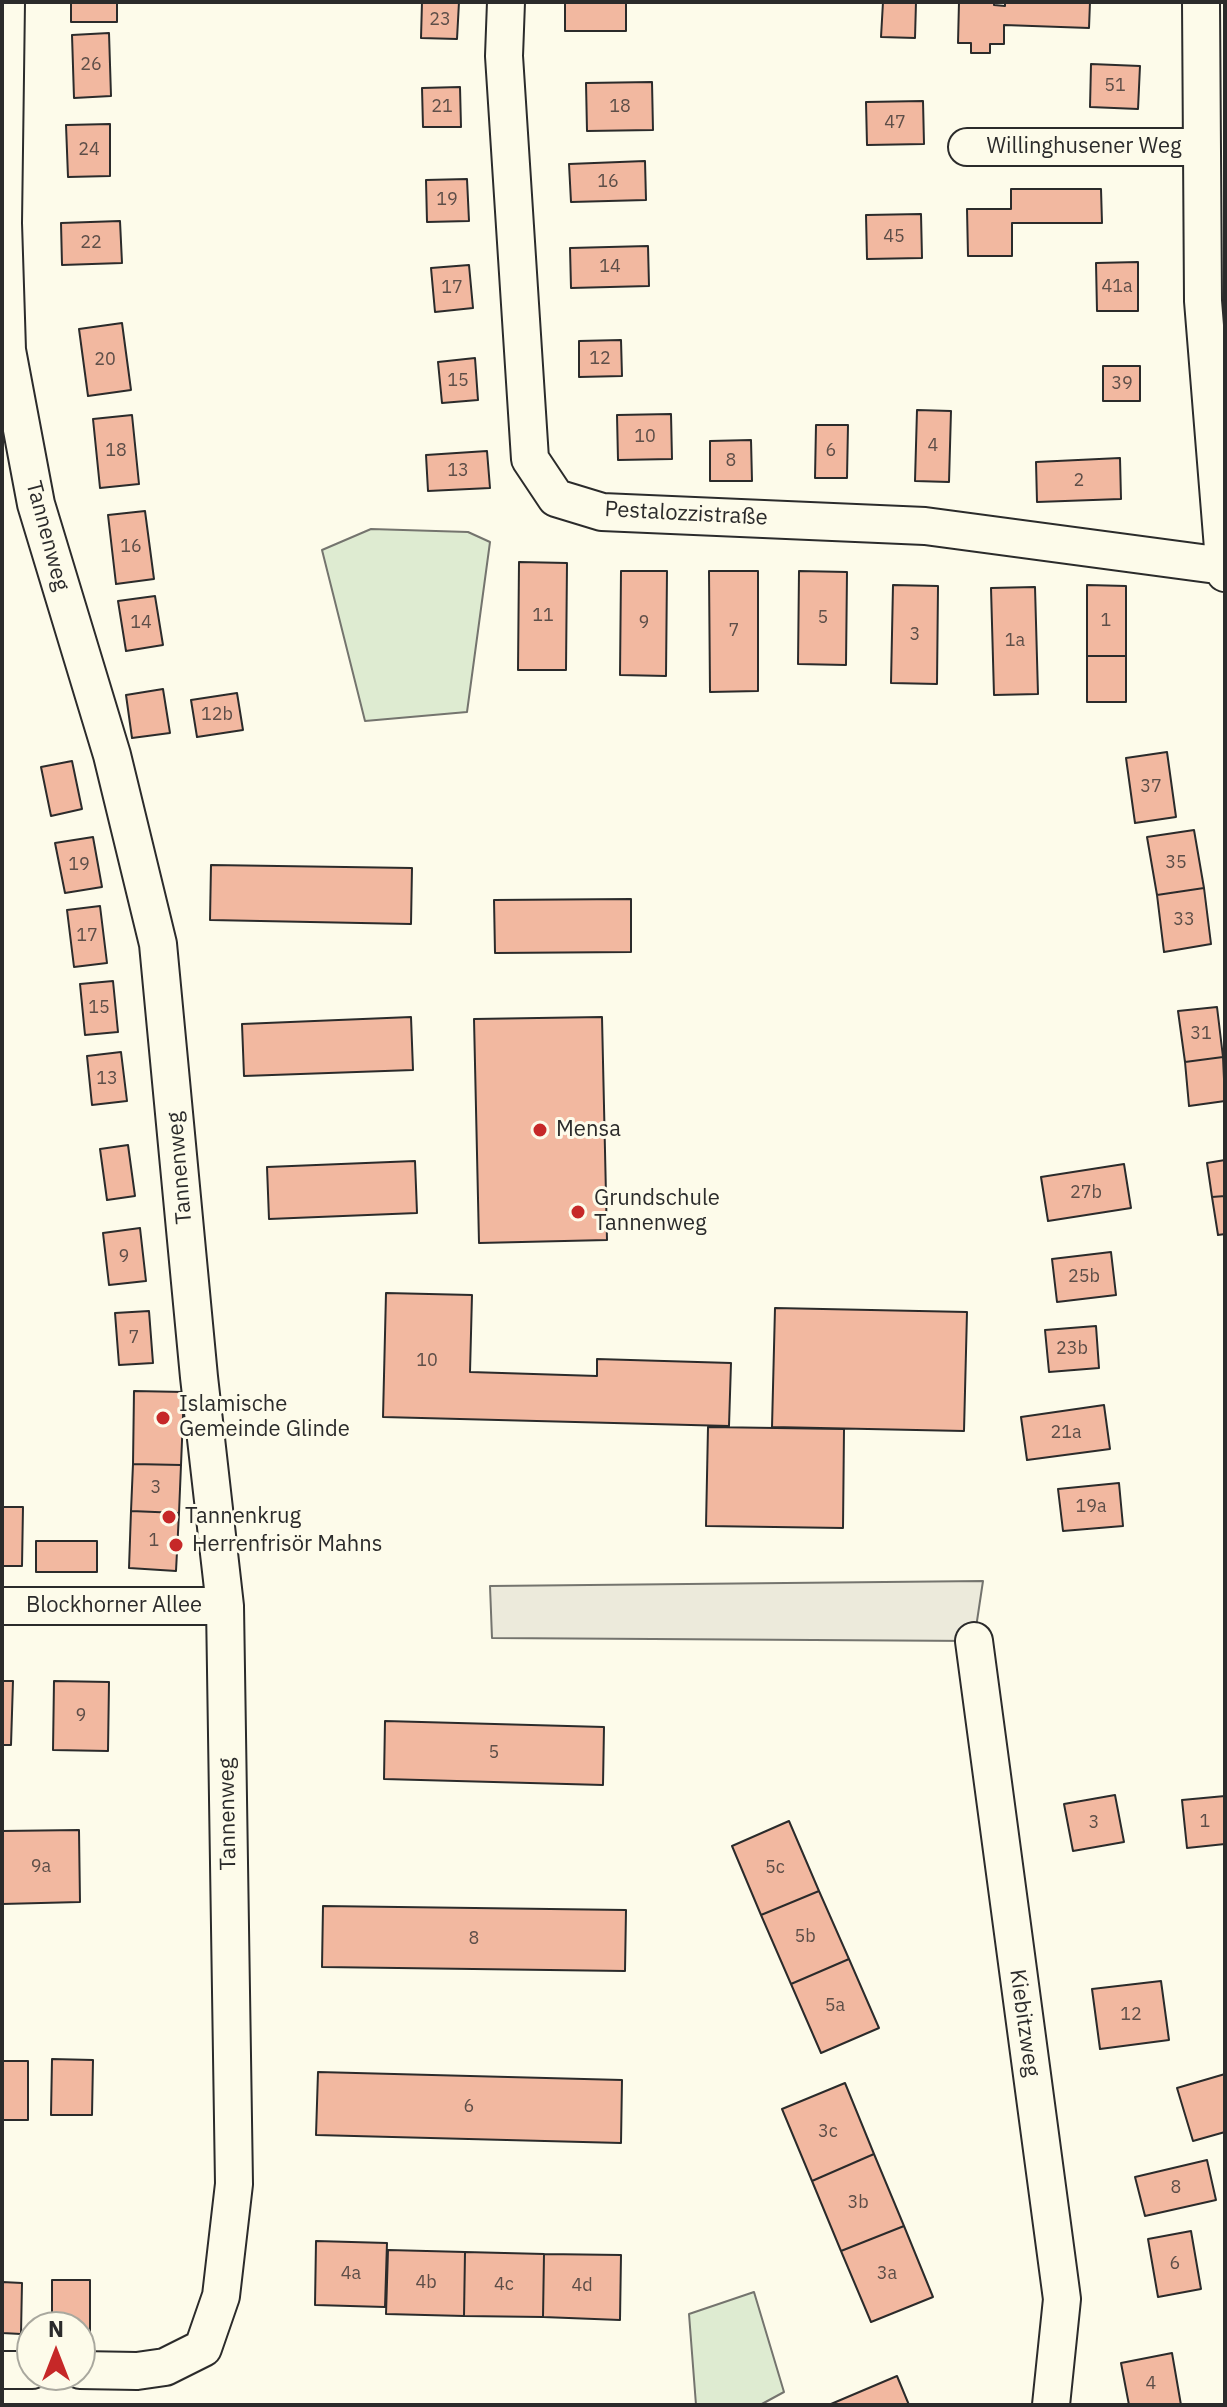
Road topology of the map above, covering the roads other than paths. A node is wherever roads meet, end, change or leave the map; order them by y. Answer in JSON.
{"nodes":[{"id":1,"x":6,"y":2,"type":"edge"},
{"id":2,"x":506,"y":2,"type":"edge"},
{"id":3,"x":1201,"y":2,"type":"edge"},
{"id":4,"x":967,"y":147,"type":"dead end"},
{"id":5,"x":1200,"y":147,"type":"junction"},
{"id":6,"x":1214,"y":305,"type":"edge"},
{"id":7,"x":1224,"y":569,"type":"edge"},
{"id":8,"x":2,"y":1606,"type":"edge"},
{"id":9,"x":225,"y":1606,"type":"junction"},
{"id":10,"x":974,"y":1641,"type":"dead end"},
{"id":11,"x":96,"y":2370,"type":"edge"},
{"id":12,"x":1051,"y":2405,"type":"edge"}],
"edges":[{"from":1,"to":9,"type":"street","name":"Tannenweg"},
{"from":2,"to":7,"type":"street","name":"Pestalozzistraße"},
{"from":3,"to":5,"type":"street","name":"Willinghusener Weg"},
{"from":4,"to":5,"type":"street","name":"Willinghusener Weg"},
{"from":5,"to":6,"type":"street","name":"Willinghusener Weg"},
{"from":6,"to":7,"type":"street","name":"Willinghusener Weg"},
{"from":8,"to":9,"type":"street","name":"Blockhorner Allee"},
{"from":9,"to":11,"type":"street","name":"Tannenweg"},
{"from":10,"to":12,"type":"street","name":"Kiebitzweg"}]}
